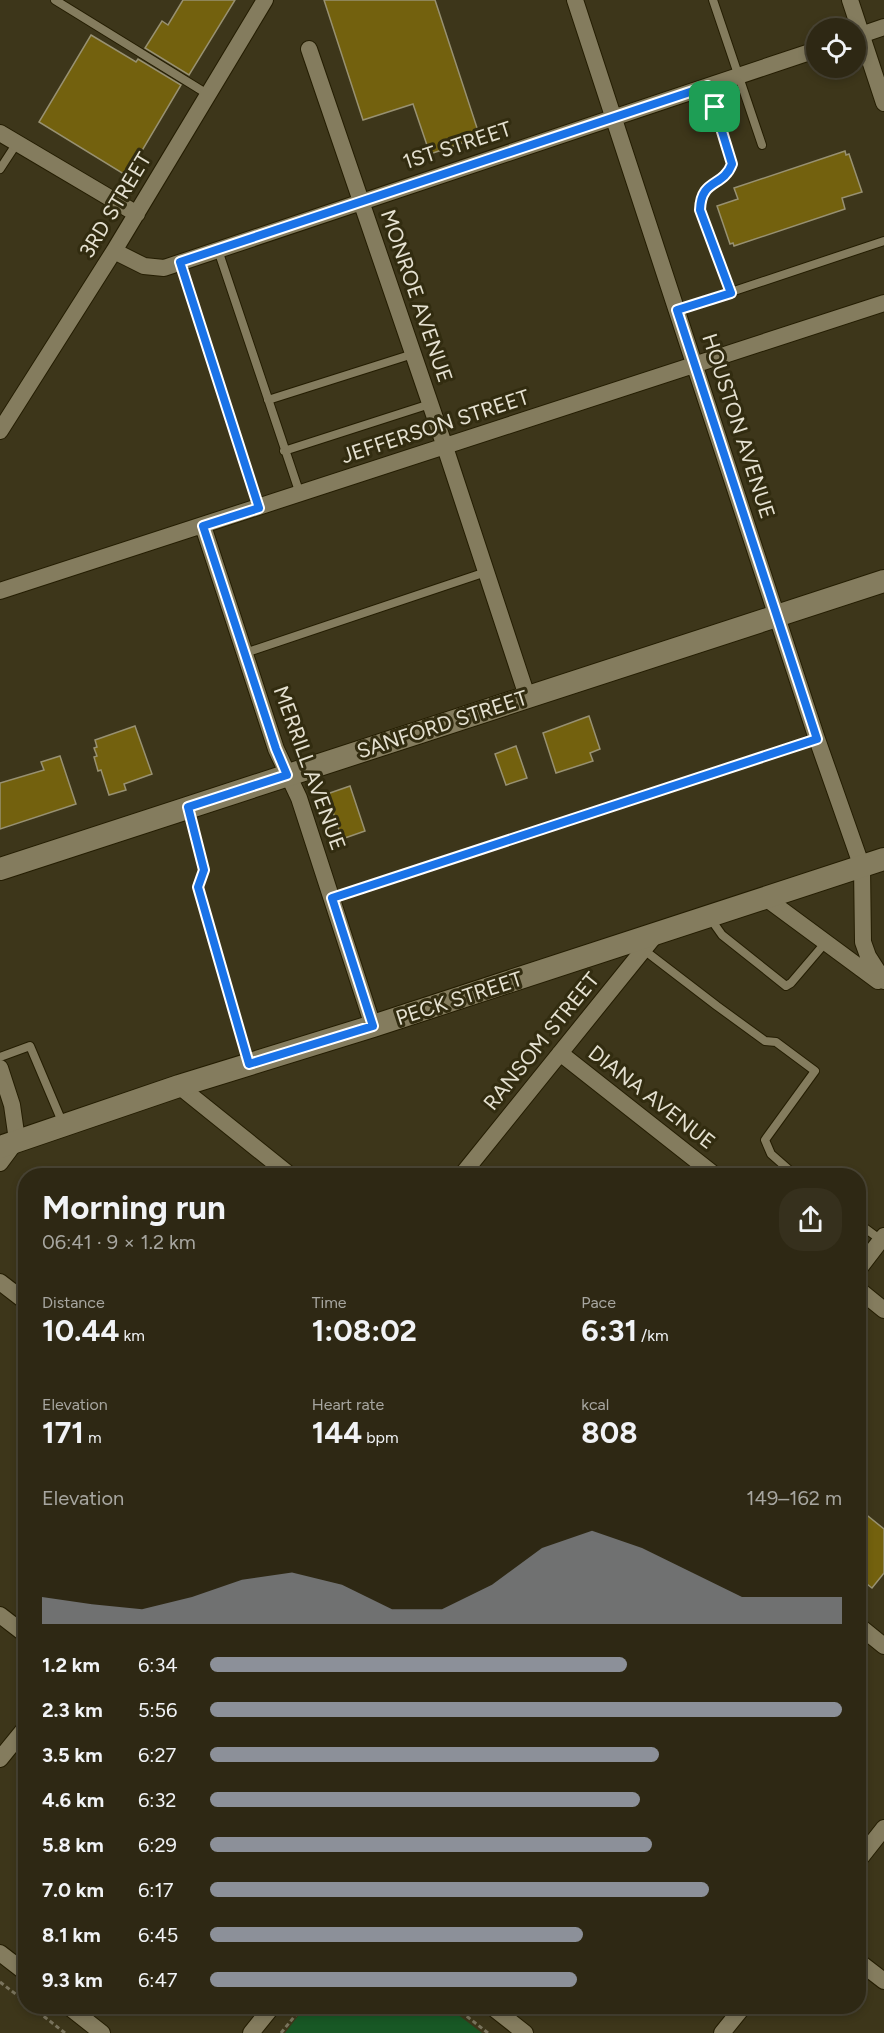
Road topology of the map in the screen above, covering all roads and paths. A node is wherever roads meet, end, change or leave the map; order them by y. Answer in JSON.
{"nodes":[{"id":1,"x":55,"y":0,"type":"edge"},
{"id":2,"x":265,"y":0,"type":"edge"},
{"id":3,"x":575,"y":0,"type":"edge"},
{"id":4,"x":713,"y":0,"type":"edge"},
{"id":5,"x":849,"y":0,"type":"edge"},
{"id":6,"x":854,"y":18,"type":"edge"},
{"id":7,"x":884,"y":27,"type":"edge"},
{"id":8,"x":866,"y":33,"type":"edge"},
{"id":9,"x":309,"y":49,"type":"dead end"},
{"id":10,"x":806,"y":53,"type":"edge"},
{"id":11,"x":866,"y":57,"type":"edge"},
{"id":12,"x":739,"y":76,"type":"junction"},
{"id":13,"x":708,"y":86,"type":"junction"},
{"id":14,"x":208,"y":95,"type":"junction"},
{"id":15,"x":884,"y":104,"type":"edge"},
{"id":16,"x":613,"y":118,"type":"junction"},
{"id":17,"x":0,"y":132,"type":"edge"},
{"id":18,"x":17,"y":143,"type":"junction"},
{"id":19,"x":762,"y":145,"type":"dead end"},
{"id":20,"x":0,"y":169,"type":"edge"},
{"id":21,"x":360,"y":201,"type":"junction"},
{"id":22,"x":137,"y":214,"type":"junction"},
{"id":23,"x":884,"y":241,"type":"edge"},
{"id":24,"x":218,"y":250,"type":"junction"},
{"id":25,"x":114,"y":251,"type":"junction"},
{"id":26,"x":180,"y":262,"type":"junction"},
{"id":27,"x":731,"y":293,"type":"junction"},
{"id":28,"x":884,"y":303,"type":"edge"},
{"id":29,"x":677,"y":310,"type":"junction"},
{"id":30,"x":413,"y":354,"type":"junction"},
{"id":31,"x":695,"y":365,"type":"junction"},
{"id":32,"x":268,"y":400,"type":"junction"},
{"id":33,"x":430,"y":404,"type":"junction"},
{"id":34,"x":0,"y":431,"type":"edge"},
{"id":35,"x":445,"y":447,"type":"junction"},
{"id":36,"x":284,"y":451,"type":"junction"},
{"id":37,"x":300,"y":494,"type":"junction"},
{"id":38,"x":259,"y":508,"type":"junction"},
{"id":39,"x":203,"y":526,"type":"junction"},
{"id":40,"x":486,"y":572,"type":"junction"},
{"id":41,"x":884,"y":581,"type":"edge"},
{"id":42,"x":0,"y":591,"type":"edge"},
{"id":43,"x":777,"y":615,"type":"junction"},
{"id":44,"x":245,"y":652,"type":"junction"},
{"id":45,"x":526,"y":696,"type":"junction"},
{"id":46,"x":817,"y":739,"type":"junction"},
{"id":47,"x":287,"y":775,"type":"junction"},
{"id":48,"x":188,"y":807,"type":"junction"},
{"id":49,"x":884,"y":859,"type":"edge"},
{"id":50,"x":861,"y":867,"type":"junction"},
{"id":51,"x":0,"y":869,"type":"edge"},
{"id":52,"x":332,"y":898,"type":"junction"},
{"id":53,"x":768,"y":899,"type":"junction"},
{"id":54,"x":710,"y":918,"type":"junction"},
{"id":55,"x":650,"y":941,"type":"junction"},
{"id":56,"x":826,"y":942,"type":"junction"},
{"id":57,"x":884,"y":983,"type":"edge"},
{"id":58,"x":373,"y":1026,"type":"junction"},
{"id":59,"x":560,"y":1053,"type":"junction"},
{"id":60,"x":0,"y":1057,"type":"edge"},
{"id":61,"x":249,"y":1064,"type":"junction"},
{"id":62,"x":0,"y":1068,"type":"edge"},
{"id":63,"x":179,"y":1086,"type":"junction"},
{"id":64,"x":64,"y":1124,"type":"junction"},
{"id":65,"x":9,"y":1143,"type":"edge"},
{"id":66,"x":0,"y":1163,"type":"edge"},
{"id":67,"x":281,"y":1168,"type":"edge"},
{"id":68,"x":467,"y":1168,"type":"edge"},
{"id":69,"x":706,"y":1168,"type":"edge"},
{"id":70,"x":787,"y":1168,"type":"edge"},
{"id":71,"x":866,"y":1228,"type":"edge"},
{"id":72,"x":882,"y":1238,"type":"edge"},
{"id":73,"x":866,"y":1259,"type":"edge"},
{"id":74,"x":0,"y":1282,"type":"edge"},
{"id":75,"x":866,"y":1295,"type":"edge"},
{"id":76,"x":18,"y":1296,"type":"edge"},
{"id":77,"x":884,"y":1310,"type":"edge"},
{"id":78,"x":0,"y":1615,"type":"edge"},
{"id":79,"x":18,"y":1629,"type":"edge"},
{"id":80,"x":866,"y":1632,"type":"edge"},
{"id":81,"x":884,"y":1646,"type":"edge"},
{"id":82,"x":18,"y":1738,"type":"edge"},
{"id":83,"x":0,"y":1759,"type":"edge"},
{"id":84,"x":884,"y":1828,"type":"edge"},
{"id":85,"x":866,"y":1851,"type":"edge"},
{"id":86,"x":0,"y":1953,"type":"edge"},
{"id":87,"x":18,"y":1967,"type":"edge"},
{"id":88,"x":866,"y":1967,"type":"edge"},
{"id":89,"x":884,"y":1981,"type":"edge"},
{"id":90,"x":0,"y":1982,"type":"edge"},
{"id":91,"x":18,"y":1996,"type":"edge"},
{"id":92,"x":41,"y":2014,"type":"edge"},
{"id":93,"x":78,"y":2014,"type":"edge"},
{"id":94,"x":266,"y":2014,"type":"edge"},
{"id":95,"x":296,"y":2014,"type":"edge"},
{"id":96,"x":464,"y":2014,"type":"edge"},
{"id":97,"x":501,"y":2014,"type":"edge"},
{"id":98,"x":737,"y":2014,"type":"edge"},
{"id":99,"x":65,"y":2033,"type":"edge"},
{"id":100,"x":102,"y":2033,"type":"edge"},
{"id":101,"x":251,"y":2033,"type":"edge"},
{"id":102,"x":281,"y":2033,"type":"edge"},
{"id":103,"x":488,"y":2033,"type":"edge"},
{"id":104,"x":525,"y":2033,"type":"edge"},
{"id":105,"x":722,"y":2033,"type":"edge"}],
"edges":[{"from":1,"to":14,"type":"lane"},
{"from":2,"to":14,"type":"street","name":"3RD STREET"},
{"from":3,"to":16,"type":"street","name":"HOUSTON AVENUE"},
{"from":4,"to":12,"type":"lane"},
{"from":5,"to":6,"type":"street"},
{"from":7,"to":8,"type":"street"},
{"from":9,"to":21,"type":"street","name":"MONROE AVENUE"},
{"from":10,"to":12,"type":"street","name":"1ST STREET"},
{"from":11,"to":15,"type":"street"},
{"from":12,"to":13,"type":"street","name":"1ST STREET"},
{"from":12,"to":19,"type":"lane"},
{"from":13,"to":16,"type":"street","name":"1ST STREET"},
{"from":13,"to":27,"type":"lane"},
{"from":14,"to":22,"type":"street","name":"3RD STREET"},
{"from":16,"to":21,"type":"street","name":"1ST STREET"},
{"from":16,"to":29,"type":"street","name":"HOUSTON AVENUE"},
{"from":17,"to":18,"type":"street"},
{"from":18,"to":20,"type":"lane"},
{"from":18,"to":22,"type":"street"},
{"from":21,"to":24,"type":"street","name":"1ST STREET"},
{"from":21,"to":30,"type":"street","name":"MONROE AVENUE"},
{"from":22,"to":25,"type":"street","name":"3RD STREET"},
{"from":23,"to":27,"type":"lane"},
{"from":24,"to":26,"type":"street","name":"1ST STREET"},
{"from":24,"to":32,"type":"lane"},
{"from":25,"to":26,"type":"street","name":"1ST STREET"},
{"from":25,"to":34,"type":"street","name":"3RD STREET"},
{"from":26,"to":38,"type":"lane"},
{"from":27,"to":29,"type":"lane"},
{"from":28,"to":31,"type":"street","name":"JEFFERSON STREET"},
{"from":29,"to":31,"type":"street","name":"HOUSTON AVENUE"},
{"from":30,"to":32,"type":"lane"},
{"from":30,"to":33,"type":"street","name":"MONROE AVENUE"},
{"from":31,"to":35,"type":"street","name":"JEFFERSON STREET"},
{"from":31,"to":43,"type":"street","name":"HOUSTON AVENUE"},
{"from":32,"to":36,"type":"lane"},
{"from":33,"to":35,"type":"street","name":"MONROE AVENUE"},
{"from":33,"to":36,"type":"lane"},
{"from":35,"to":37,"type":"street","name":"JEFFERSON STREET"},
{"from":35,"to":40,"type":"street","name":"MONROE AVENUE"},
{"from":36,"to":37,"type":"lane"},
{"from":37,"to":38,"type":"street","name":"JEFFERSON STREET"},
{"from":38,"to":39,"type":"street","name":"JEFFERSON STREET"},
{"from":39,"to":42,"type":"street","name":"JEFFERSON STREET"},
{"from":39,"to":44,"type":"street","name":"MERRILL AVENUE"},
{"from":40,"to":44,"type":"lane"},
{"from":40,"to":45,"type":"street","name":"MONROE AVENUE"},
{"from":41,"to":43,"type":"street","name":"SANFORD STREET"},
{"from":43,"to":45,"type":"street","name":"SANFORD STREET"},
{"from":43,"to":46,"type":"street","name":"HOUSTON AVENUE"},
{"from":44,"to":47,"type":"street","name":"MERRILL AVENUE"},
{"from":45,"to":47,"type":"street","name":"SANFORD STREET"},
{"from":46,"to":50,"type":"street","name":"HOUSTON AVENUE"},
{"from":46,"to":52,"type":"lane"},
{"from":47,"to":48,"type":"street","name":"SANFORD STREET"},
{"from":47,"to":52,"type":"street","name":"MERRILL AVENUE"},
{"from":48,"to":51,"type":"street","name":"SANFORD STREET"},
{"from":48,"to":61,"type":"lane"},
{"from":49,"to":50,"type":"street","name":"PECK STREET"},
{"from":50,"to":53,"type":"street","name":"PECK STREET"},
{"from":50,"to":57,"type":"street","name":"HOUSTON AVENUE"},
{"from":52,"to":58,"type":"street","name":"MERRILL AVENUE"},
{"from":53,"to":54,"type":"street","name":"PECK STREET"},
{"from":53,"to":56,"type":"street"},
{"from":54,"to":55,"type":"street","name":"PECK STREET"},
{"from":54,"to":56,"type":"lane"},
{"from":55,"to":58,"type":"street","name":"PECK STREET"},
{"from":55,"to":59,"type":"street","name":"RANSOM STREET"},
{"from":55,"to":70,"type":"lane"},
{"from":56,"to":57,"type":"street"},
{"from":58,"to":61,"type":"street","name":"PECK STREET"},
{"from":59,"to":68,"type":"street","name":"RANSOM STREET"},
{"from":59,"to":69,"type":"street","name":"DIANA AVENUE"},
{"from":60,"to":64,"type":"lane"},
{"from":61,"to":63,"type":"street","name":"PECK STREET"},
{"from":62,"to":65,"type":"street"},
{"from":63,"to":64,"type":"street","name":"PECK STREET"},
{"from":63,"to":67,"type":"street"},
{"from":64,"to":65,"type":"street","name":"PECK STREET"},
{"from":65,"to":66,"type":"street"},
{"from":71,"to":72,"type":"lane"},
{"from":72,"to":73,"type":"street"},
{"from":74,"to":76,"type":"street"},
{"from":75,"to":77,"type":"street"},
{"from":78,"to":79,"type":"street"},
{"from":80,"to":81,"type":"street"},
{"from":82,"to":83,"type":"street"},
{"from":84,"to":85,"type":"street"},
{"from":86,"to":87,"type":"street"},
{"from":88,"to":89,"type":"street"},
{"from":90,"to":91,"type":"path"},
{"from":92,"to":99,"type":"path"},
{"from":93,"to":100,"type":"street"},
{"from":94,"to":101,"type":"street"},
{"from":95,"to":102,"type":"path"},
{"from":96,"to":103,"type":"path"},
{"from":97,"to":104,"type":"street"},
{"from":98,"to":105,"type":"street"}]}
